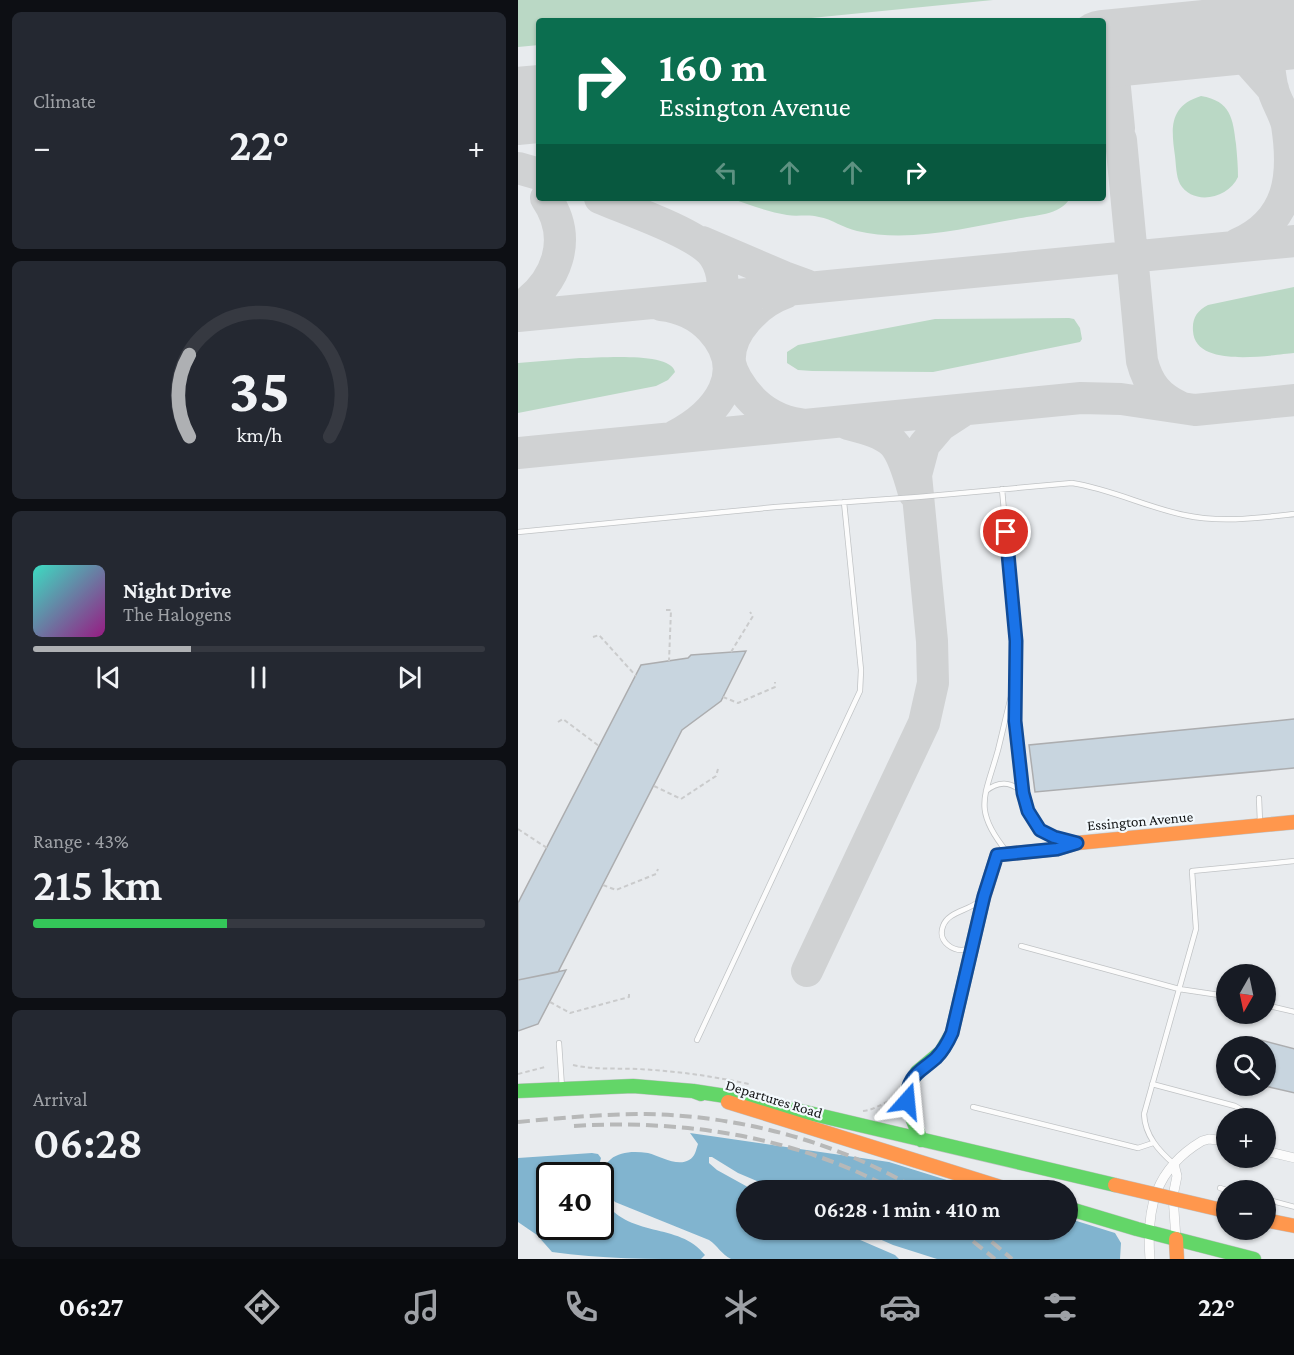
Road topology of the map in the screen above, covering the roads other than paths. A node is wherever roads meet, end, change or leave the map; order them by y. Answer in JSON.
{"nodes":[{"id":1,"x":1002,"y":489,"type":"junction"},
{"id":2,"x":844,"y":502,"type":"junction"},
{"id":3,"x":1295,"y":514,"type":"edge"},
{"id":4,"x":518,"y":532,"type":"edge"},
{"id":5,"x":1016,"y":678,"type":"junction"},
{"id":6,"x":985,"y":792,"type":"junction"},
{"id":7,"x":1023,"y":793,"type":"junction"},
{"id":8,"x":1259,"y":798,"type":"dead end"},
{"id":9,"x":1295,"y":822,"type":"edge"},
{"id":10,"x":1260,"y":826,"type":"junction"},
{"id":11,"x":1077,"y":843,"type":"junction"},
{"id":12,"x":1009,"y":854,"type":"junction"},
{"id":13,"x":1295,"y":861,"type":"edge"},
{"id":14,"x":984,"y":896,"type":"junction"},
{"id":15,"x":974,"y":945,"type":"junction"},
{"id":16,"x":1021,"y":946,"type":"dead end"},
{"id":17,"x":1179,"y":989,"type":"junction"},
{"id":18,"x":1216,"y":995,"type":"edge"},
{"id":19,"x":1276,"y":1008,"type":"edge"},
{"id":20,"x":1295,"y":1012,"type":"edge"},
{"id":21,"x":697,"y":1040,"type":"dead end"},
{"id":22,"x":559,"y":1043,"type":"dead end"},
{"id":23,"x":1152,"y":1084,"type":"junction"},
{"id":24,"x":562,"y":1089,"type":"junction"},
{"id":25,"x":518,"y":1091,"type":"edge"},
{"id":26,"x":693,"y":1091,"type":"junction"},
{"id":27,"x":973,"y":1107,"type":"dead end"},
{"id":28,"x":1239,"y":1108,"type":"edge"},
{"id":29,"x":1216,"y":1139,"type":"edge"},
{"id":30,"x":921,"y":1140,"type":"junction"},
{"id":31,"x":1153,"y":1143,"type":"junction"},
{"id":32,"x":1276,"y":1154,"type":"edge"},
{"id":33,"x":1295,"y":1158,"type":"edge"},
{"id":34,"x":1174,"y":1164,"type":"junction"},
{"id":35,"x":978,"y":1180,"type":"edge"},
{"id":36,"x":1276,"y":1202,"type":"edge"},
{"id":37,"x":1295,"y":1207,"type":"edge"},
{"id":38,"x":1216,"y":1208,"type":"edge"},
{"id":39,"x":1078,"y":1211,"type":"edge"},
{"id":40,"x":1276,"y":1222,"type":"edge"},
{"id":41,"x":1295,"y":1226,"type":"edge"},
{"id":42,"x":1148,"y":1232,"type":"junction"},
{"id":43,"x":1176,"y":1239,"type":"junction"},
{"id":44,"x":1150,"y":1259,"type":"edge"},
{"id":45,"x":1177,"y":1259,"type":"edge"},
{"id":46,"x":1254,"y":1259,"type":"edge"}],
"edges":[{"from":1,"to":2,"type":"lane"},
{"from":1,"to":3,"type":"lane"},
{"from":1,"to":5,"type":"lane"},
{"from":2,"to":4,"type":"lane"},
{"from":2,"to":21,"type":"lane"},
{"from":5,"to":6,"type":"lane"},
{"from":5,"to":7,"type":"lane"},
{"from":6,"to":7,"type":"lane"},
{"from":6,"to":12,"type":"lane"},
{"from":7,"to":11,"type":"lane"},
{"from":8,"to":10,"type":"lane"},
{"from":9,"to":10,"type":"main road","name":"Essington Avenue"},
{"from":10,"to":11,"type":"main road","name":"Essington Avenue"},
{"from":11,"to":12,"type":"main road","name":"Essington Avenue"},
{"from":12,"to":14,"type":"main road"},
{"from":13,"to":17,"type":"lane"},
{"from":14,"to":15,"type":"main road"},
{"from":14,"to":15,"type":"lane"},
{"from":15,"to":30,"type":"main road"},
{"from":16,"to":17,"type":"lane"},
{"from":17,"to":18,"type":"lane"},
{"from":17,"to":23,"type":"lane"},
{"from":19,"to":20,"type":"lane"},
{"from":22,"to":24,"type":"lane"},
{"from":23,"to":28,"type":"lane"},
{"from":23,"to":31,"type":"lane"},
{"from":24,"to":25,"type":"main road","name":"Departures Road"},
{"from":24,"to":26,"type":"main road","name":"Departures Road"},
{"from":26,"to":30,"type":"main road"},
{"from":26,"to":35,"type":"main road","name":"Departures Road"},
{"from":27,"to":31,"type":"lane"},
{"from":29,"to":34,"type":"street"},
{"from":30,"to":38,"type":"main road","bridge":true},
{"from":31,"to":34,"type":"lane"},
{"from":32,"to":33,"type":"street"},
{"from":34,"to":42,"type":"street"},
{"from":34,"to":43,"type":"street"},
{"from":36,"to":37,"type":"lane"},
{"from":39,"to":42,"type":"main road"},
{"from":40,"to":41,"type":"main road"},
{"from":42,"to":43,"type":"main road"},
{"from":42,"to":44,"type":"street"},
{"from":43,"to":45,"type":"main road"},
{"from":43,"to":46,"type":"main road"}]}
